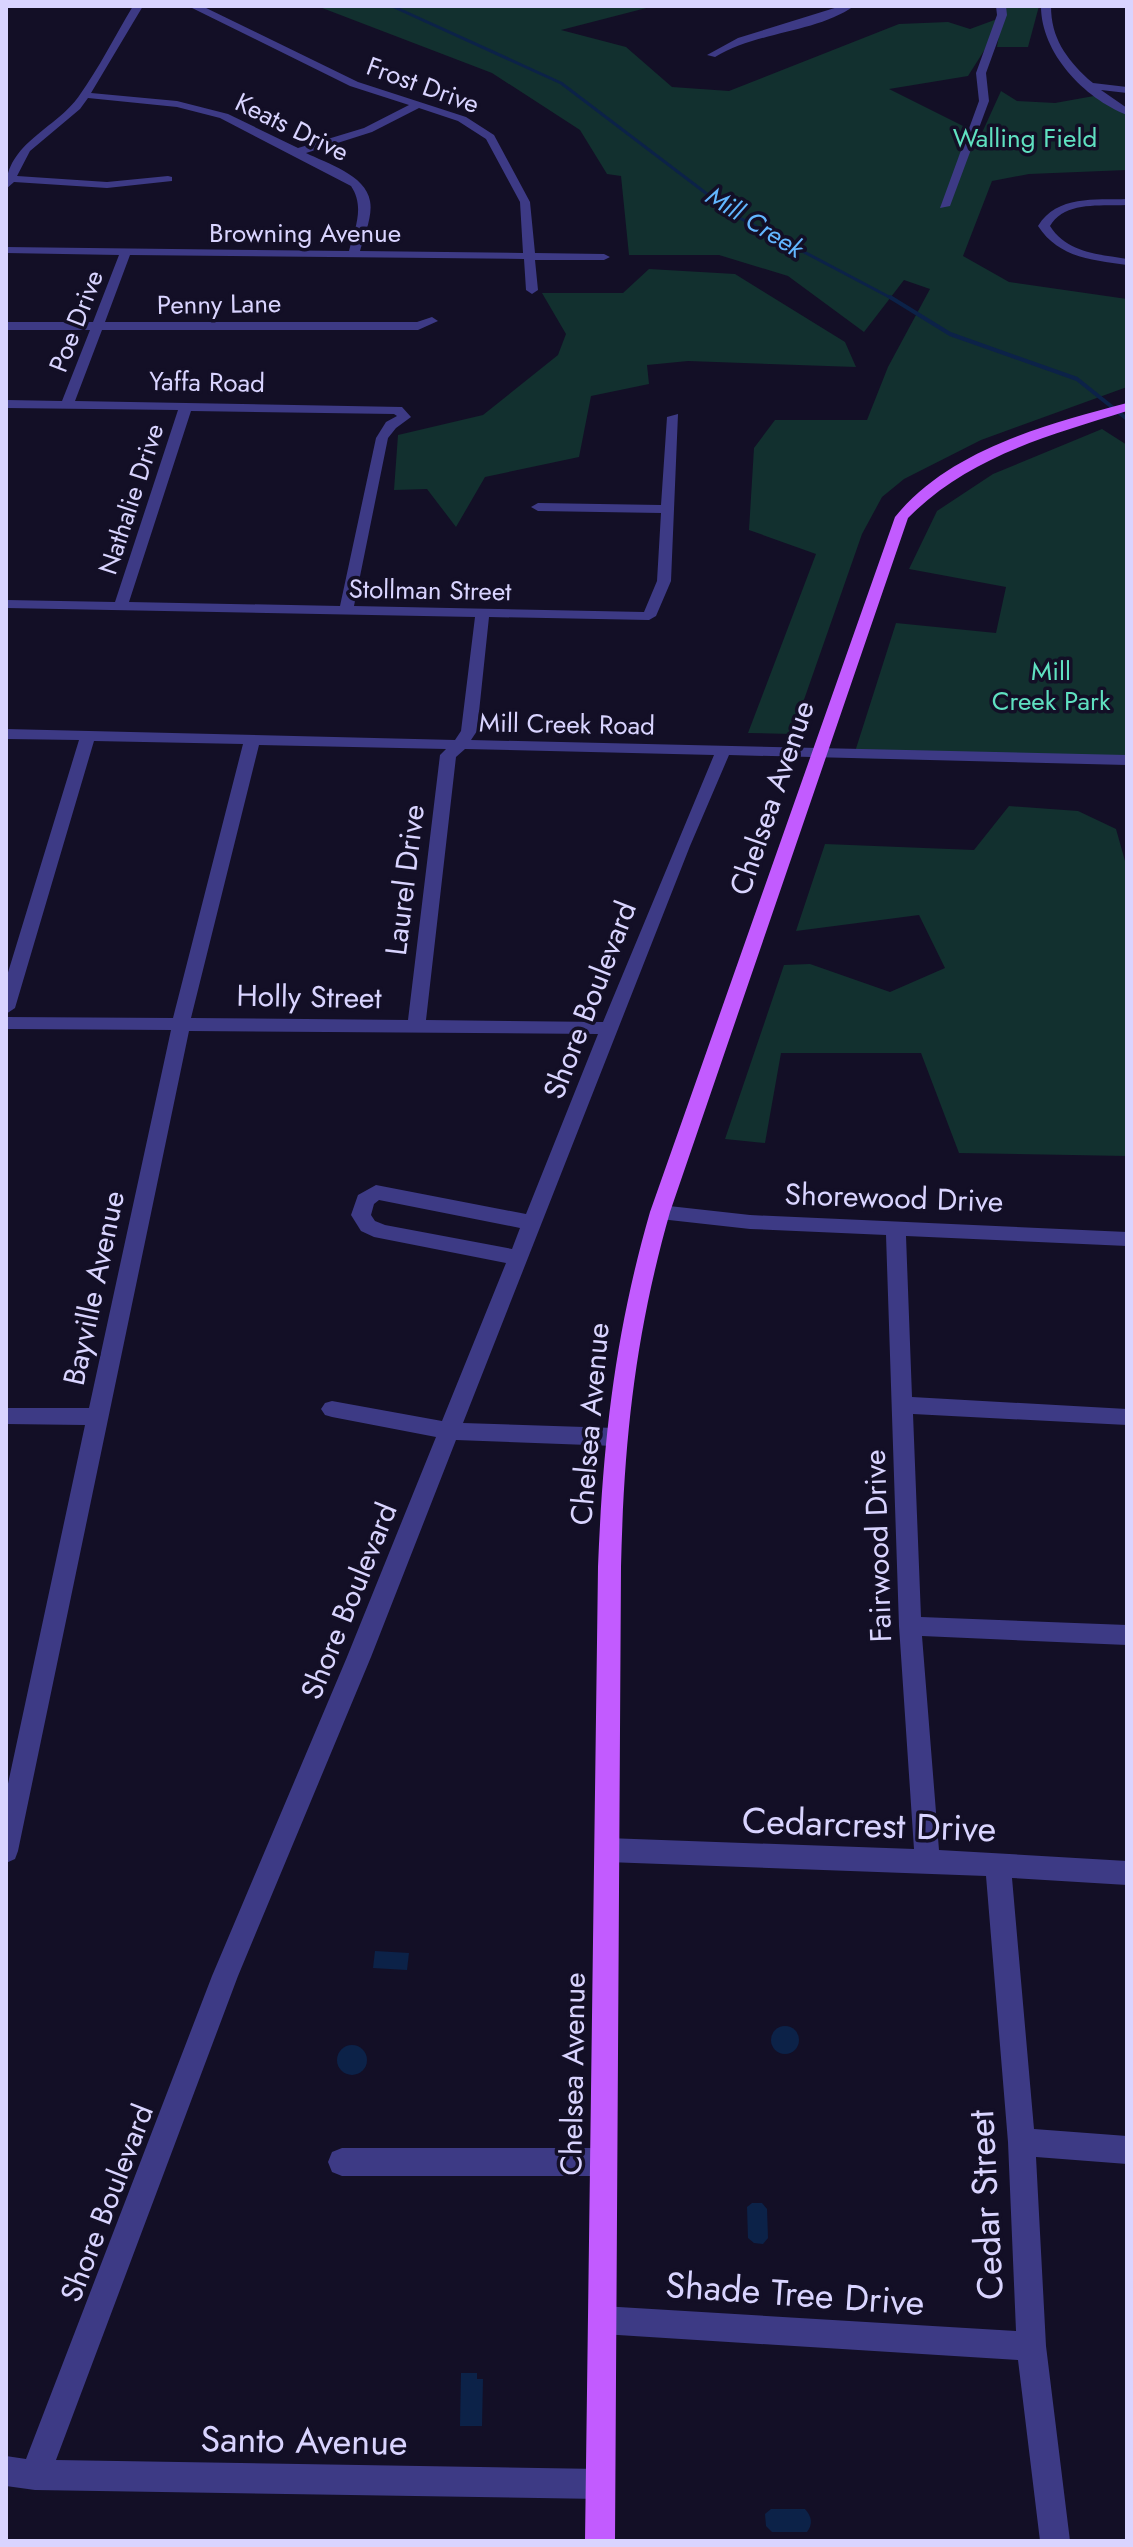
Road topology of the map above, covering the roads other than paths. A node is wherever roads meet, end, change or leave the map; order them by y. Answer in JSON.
{"nodes":[{"id":1,"x":138,"y":6,"type":"edge"},
{"id":2,"x":193,"y":6,"type":"edge"},
{"id":3,"x":849,"y":6,"type":"edge"},
{"id":4,"x":1001,"y":6,"type":"edge"},
{"id":5,"x":1046,"y":6,"type":"edge"},
{"id":6,"x":712,"y":55,"type":"dead end"},
{"id":7,"x":1088,"y":86,"type":"junction"},
{"id":8,"x":1127,"y":90,"type":"edge"},
{"id":9,"x":85,"y":95,"type":"junction"},
{"id":10,"x":418,"y":105,"type":"junction"},
{"id":11,"x":1127,"y":112,"type":"edge"},
{"id":12,"x":300,"y":151,"type":"junction"},
{"id":13,"x":168,"y":179,"type":"dead end"},
{"id":14,"x":8,"y":181,"type":"edge"},
{"id":15,"x":1127,"y":202,"type":"edge"},
{"id":16,"x":944,"y":206,"type":"dead end"},
{"id":17,"x":6,"y":250,"type":"edge"},
{"id":18,"x":125,"y":253,"type":"junction"},
{"id":19,"x":353,"y":255,"type":"junction"},
{"id":20,"x":529,"y":257,"type":"junction"},
{"id":21,"x":604,"y":257,"type":"dead end"},
{"id":22,"x":1127,"y":262,"type":"edge"},
{"id":23,"x":532,"y":290,"type":"dead end"},
{"id":24,"x":432,"y":321,"type":"dead end"},
{"id":25,"x":6,"y":326,"type":"edge"},
{"id":26,"x":98,"y":327,"type":"junction"},
{"id":27,"x":6,"y":404,"type":"edge"},
{"id":28,"x":67,"y":405,"type":"junction"},
{"id":29,"x":186,"y":406,"type":"junction"},
{"id":30,"x":1126,"y":407,"type":"edge"},
{"id":31,"x":673,"y":417,"type":"dead end"},
{"id":32,"x":538,"y":507,"type":"dead end"},
{"id":33,"x":666,"y":509,"type":"junction"},
{"id":34,"x":6,"y":604,"type":"edge"},
{"id":35,"x":120,"y":607,"type":"junction"},
{"id":36,"x":346,"y":612,"type":"junction"},
{"id":37,"x":482,"y":615,"type":"junction"},
{"id":38,"x":6,"y":734,"type":"edge"},
{"id":39,"x":88,"y":736,"type":"junction"},
{"id":40,"x":252,"y":740,"type":"junction"},
{"id":41,"x":459,"y":746,"type":"junction"},
{"id":42,"x":723,"y":752,"type":"junction"},
{"id":43,"x":822,"y":753,"type":"junction"},
{"id":44,"x":1127,"y":760,"type":"edge"},
{"id":45,"x":6,"y":1008,"type":"edge"},
{"id":46,"x":6,"y":1023,"type":"edge"},
{"id":47,"x":181,"y":1024,"type":"junction"},
{"id":48,"x":416,"y":1026,"type":"junction"},
{"id":49,"x":612,"y":1028,"type":"junction"},
{"id":50,"x":660,"y":1212,"type":"junction"},
{"id":51,"x":533,"y":1223,"type":"junction"},
{"id":52,"x":896,"y":1228,"type":"junction"},
{"id":53,"x":1127,"y":1239,"type":"edge"},
{"id":54,"x":519,"y":1258,"type":"junction"},
{"id":55,"x":902,"y":1405,"type":"junction"},
{"id":56,"x":332,"y":1409,"type":"dead end"},
{"id":57,"x":6,"y":1416,"type":"edge"},
{"id":58,"x":98,"y":1417,"type":"junction"},
{"id":59,"x":1127,"y":1417,"type":"edge"},
{"id":60,"x":449,"y":1431,"type":"junction"},
{"id":61,"x":615,"y":1437,"type":"junction"},
{"id":62,"x":910,"y":1626,"type":"junction"},
{"id":63,"x":1127,"y":1635,"type":"edge"},
{"id":64,"x":607,"y":1850,"type":"junction"},
{"id":65,"x":6,"y":1851,"type":"edge"},
{"id":66,"x":927,"y":1861,"type":"junction"},
{"id":67,"x":998,"y":1865,"type":"junction"},
{"id":68,"x":1127,"y":1873,"type":"edge"},
{"id":69,"x":1022,"y":2142,"type":"junction"},
{"id":70,"x":1127,"y":2150,"type":"edge"},
{"id":71,"x":342,"y":2162,"type":"dead end"},
{"id":72,"x":603,"y":2162,"type":"junction"},
{"id":73,"x":602,"y":2320,"type":"junction"},
{"id":74,"x":1031,"y":2346,"type":"junction"},
{"id":75,"x":21,"y":2473,"type":"edge"},
{"id":76,"x":600,"y":2484,"type":"junction"},
{"id":77,"x":600,"y":2541,"type":"edge"},
{"id":78,"x":1055,"y":2541,"type":"edge"}],
"edges":[{"from":1,"to":9,"type":"street"},
{"from":2,"to":10,"type":"street","name":"Frost Drive"},
{"from":3,"to":6,"type":"street"},
{"from":4,"to":16,"type":"street"},
{"from":5,"to":7,"type":"street"},
{"from":7,"to":8,"type":"street"},
{"from":7,"to":11,"type":"street"},
{"from":9,"to":12,"type":"street","name":"Keats Drive"},
{"from":9,"to":14,"type":"street"},
{"from":10,"to":12,"type":"street"},
{"from":10,"to":20,"type":"street","name":"Frost Drive"},
{"from":12,"to":19,"type":"street","name":"Keats Drive"},
{"from":13,"to":14,"type":"street"},
{"from":15,"to":22,"type":"street"},
{"from":17,"to":18,"type":"street","name":"Browning Avenue"},
{"from":18,"to":19,"type":"street","name":"Browning Avenue"},
{"from":18,"to":26,"type":"street","name":"Poe Drive"},
{"from":19,"to":20,"type":"street","name":"Browning Avenue"},
{"from":20,"to":21,"type":"street","name":"Browning Avenue"},
{"from":20,"to":23,"type":"street","name":"Frost Drive"},
{"from":24,"to":26,"type":"street","name":"Penny Lane"},
{"from":25,"to":26,"type":"street","name":"Penny Lane"},
{"from":26,"to":28,"type":"street","name":"Poe Drive"},
{"from":27,"to":28,"type":"street","name":"Yaffa Road"},
{"from":28,"to":29,"type":"street","name":"Yaffa Road"},
{"from":29,"to":35,"type":"street","name":"Nathalie Drive"},
{"from":29,"to":36,"type":"street","name":"Yaffa Road"},
{"from":30,"to":43,"type":"main road","name":"Chelsea Avenue"},
{"from":31,"to":33,"type":"street","name":"Stollman Street"},
{"from":32,"to":33,"type":"street"},
{"from":33,"to":37,"type":"street","name":"Stollman Street"},
{"from":34,"to":35,"type":"street","name":"Stollman Street"},
{"from":35,"to":36,"type":"street","name":"Stollman Street"},
{"from":36,"to":37,"type":"street","name":"Stollman Street"},
{"from":37,"to":41,"type":"street","name":"Laurel Drive"},
{"from":38,"to":39,"type":"street","name":"Mill Creek Road"},
{"from":39,"to":40,"type":"street","name":"Mill Creek Road"},
{"from":39,"to":45,"type":"street"},
{"from":40,"to":41,"type":"street","name":"Mill Creek Road"},
{"from":40,"to":47,"type":"street","name":"Bayville Avenue"},
{"from":41,"to":42,"type":"street","name":"Mill Creek Road"},
{"from":41,"to":48,"type":"street","name":"Laurel Drive"},
{"from":42,"to":43,"type":"street","name":"Mill Creek Road"},
{"from":42,"to":49,"type":"street","name":"Shore Boulevard"},
{"from":43,"to":44,"type":"street","name":"Mill Creek Road"},
{"from":43,"to":50,"type":"main road","name":"Chelsea Avenue"},
{"from":46,"to":47,"type":"street","name":"Holly Street"},
{"from":47,"to":48,"type":"street","name":"Holly Street"},
{"from":47,"to":58,"type":"street","name":"Bayville Avenue"},
{"from":48,"to":49,"type":"street","name":"Holly Street"},
{"from":49,"to":51,"type":"street","name":"Shore Boulevard"},
{"from":50,"to":52,"type":"street","name":"Shorewood Drive"},
{"from":50,"to":61,"type":"main road","name":"Chelsea Avenue"},
{"from":51,"to":54,"type":"street","name":"Shore Boulevard"},
{"from":51,"to":54,"type":"street"},
{"from":52,"to":53,"type":"street","name":"Shorewood Drive"},
{"from":52,"to":55,"type":"street","name":"Fairwood Drive"},
{"from":54,"to":60,"type":"street","name":"Shore Boulevard"},
{"from":55,"to":59,"type":"street"},
{"from":55,"to":62,"type":"street","name":"Fairwood Drive"},
{"from":56,"to":60,"type":"street"},
{"from":57,"to":58,"type":"street"},
{"from":58,"to":65,"type":"street","name":"Bayville Avenue"},
{"from":60,"to":61,"type":"street"},
{"from":60,"to":75,"type":"street","name":"Shore Boulevard"},
{"from":61,"to":64,"type":"main road","name":"Chelsea Avenue"},
{"from":62,"to":63,"type":"street"},
{"from":62,"to":66,"type":"street","name":"Fairwood Drive"},
{"from":64,"to":66,"type":"street","name":"Cedarcrest Drive"},
{"from":64,"to":72,"type":"main road","name":"Chelsea Avenue"},
{"from":66,"to":67,"type":"street","name":"Cedarcrest Drive"},
{"from":67,"to":68,"type":"street","name":"Cedarcrest Drive"},
{"from":67,"to":69,"type":"street","name":"Cedar Street"},
{"from":69,"to":70,"type":"street"},
{"from":69,"to":74,"type":"street","name":"Cedar Street"},
{"from":71,"to":72,"type":"street"},
{"from":72,"to":73,"type":"main road","name":"Chelsea Avenue"},
{"from":73,"to":74,"type":"street","name":"Shade Tree Drive"},
{"from":73,"to":76,"type":"main road","name":"Chelsea Avenue"},
{"from":74,"to":78,"type":"street","name":"Cedar Street"},
{"from":75,"to":76,"type":"street","name":"Santo Avenue"},
{"from":76,"to":77,"type":"main road","name":"Chelsea Avenue"}]}
